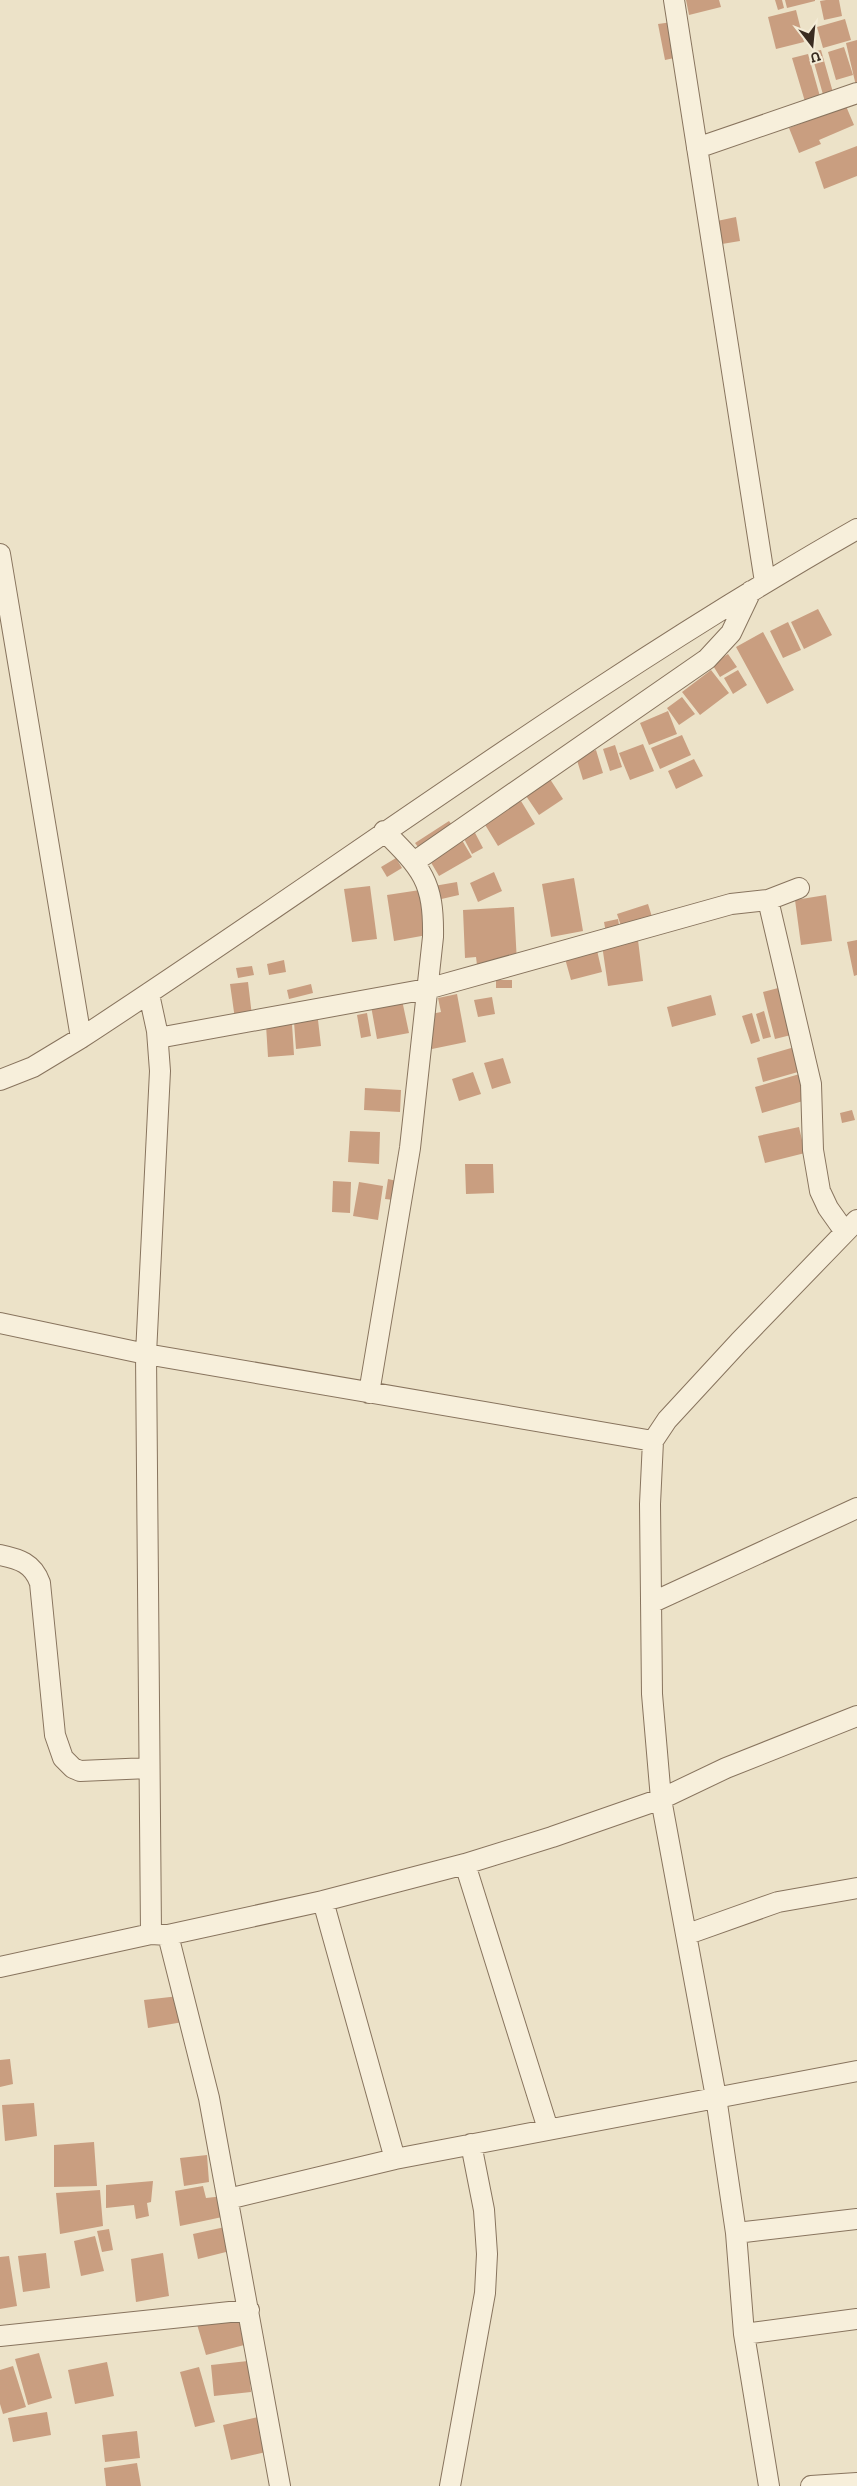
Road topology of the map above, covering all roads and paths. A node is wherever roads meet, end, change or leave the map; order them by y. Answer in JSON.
{"nodes":[{"id":1,"x":674,"y":0,"type":"edge"},
{"id":2,"x":857,"y":92,"type":"edge"},
{"id":3,"x":697,"y":148,"type":"junction"},
{"id":4,"x":857,"y":529,"type":"edge"},
{"id":5,"x":0,"y":554,"type":"edge"},
{"id":6,"x":758,"y":586,"type":"junction"},
{"id":7,"x":384,"y":831,"type":"junction"},
{"id":8,"x":407,"y":855,"type":"junction"},
{"id":9,"x":799,"y":888,"type":"dead end"},
{"id":10,"x":768,"y":900,"type":"junction"},
{"id":11,"x":427,"y":989,"type":"junction"},
{"id":12,"x":149,"y":994,"type":"junction"},
{"id":13,"x":157,"y":1028,"type":"junction"},
{"id":14,"x":82,"y":1038,"type":"junction"},
{"id":15,"x":0,"y":1080,"type":"edge"},
{"id":16,"x":851,"y":1226,"type":"edge"},
{"id":17,"x":0,"y":1323,"type":"edge"},
{"id":18,"x":146,"y":1354,"type":"junction"},
{"id":19,"x":368,"y":1393,"type":"junction"},
{"id":20,"x":653,"y":1441,"type":"junction"},
{"id":21,"x":857,"y":1508,"type":"edge"},
{"id":22,"x":0,"y":1555,"type":"edge"},
{"id":23,"x":651,"y":1602,"type":"junction"},
{"id":24,"x":857,"y":1716,"type":"edge"},
{"id":25,"x":149,"y":1768,"type":"junction"},
{"id":26,"x":662,"y":1799,"type":"junction"},
{"id":27,"x":465,"y":1864,"type":"junction"},
{"id":28,"x":857,"y":1888,"type":"edge"},
{"id":29,"x":323,"y":1902,"type":"junction"},
{"id":30,"x":159,"y":1934,"type":"junction"},
{"id":31,"x":688,"y":1934,"type":"junction"},
{"id":32,"x":0,"y":1967,"type":"edge"},
{"id":33,"x":857,"y":2071,"type":"edge"},
{"id":34,"x":716,"y":2097,"type":"junction"},
{"id":35,"x":548,"y":2129,"type":"junction"},
{"id":36,"x":471,"y":2144,"type":"junction"},
{"id":37,"x":395,"y":2159,"type":"junction"},
{"id":38,"x":228,"y":2199,"type":"junction"},
{"id":39,"x":857,"y":2219,"type":"edge"},
{"id":40,"x":736,"y":2233,"type":"junction"},
{"id":41,"x":249,"y":2310,"type":"junction"},
{"id":42,"x":857,"y":2319,"type":"edge"},
{"id":43,"x":744,"y":2334,"type":"junction"},
{"id":44,"x":0,"y":2336,"type":"edge"},
{"id":45,"x":857,"y":2483,"type":"edge"},
{"id":46,"x":280,"y":2486,"type":"edge"},
{"id":47,"x":450,"y":2486,"type":"edge"},
{"id":48,"x":769,"y":2486,"type":"edge"},
{"id":49,"x":812,"y":2486,"type":"edge"}],
"edges":[{"from":1,"to":3,"type":"street"},
{"from":2,"to":3,"type":"street"},
{"from":3,"to":6,"type":"street"},
{"from":4,"to":6,"type":"street"},
{"from":5,"to":14,"type":"street"},
{"from":6,"to":7,"type":"street"},
{"from":6,"to":8,"type":"street"},
{"from":7,"to":8,"type":"street"},
{"from":7,"to":12,"type":"street"},
{"from":8,"to":11,"type":"street"},
{"from":9,"to":10,"type":"street"},
{"from":10,"to":11,"type":"street"},
{"from":10,"to":16,"type":"street"},
{"from":11,"to":13,"type":"street"},
{"from":11,"to":19,"type":"street"},
{"from":12,"to":13,"type":"street"},
{"from":12,"to":14,"type":"street"},
{"from":13,"to":18,"type":"street"},
{"from":14,"to":15,"type":"street"},
{"from":16,"to":20,"type":"street"},
{"from":17,"to":18,"type":"street"},
{"from":18,"to":19,"type":"street"},
{"from":18,"to":25,"type":"street"},
{"from":19,"to":20,"type":"street"},
{"from":20,"to":23,"type":"street"},
{"from":21,"to":23,"type":"street"},
{"from":22,"to":25,"type":"street"},
{"from":23,"to":26,"type":"street"},
{"from":24,"to":26,"type":"street"},
{"from":25,"to":30,"type":"street"},
{"from":26,"to":27,"type":"street"},
{"from":26,"to":31,"type":"street"},
{"from":27,"to":29,"type":"street"},
{"from":27,"to":35,"type":"street"},
{"from":28,"to":31,"type":"street"},
{"from":29,"to":30,"type":"street"},
{"from":29,"to":37,"type":"street"},
{"from":30,"to":32,"type":"street"},
{"from":30,"to":38,"type":"street"},
{"from":31,"to":34,"type":"street"},
{"from":33,"to":34,"type":"street"},
{"from":34,"to":35,"type":"street"},
{"from":34,"to":40,"type":"street"},
{"from":35,"to":36,"type":"street"},
{"from":36,"to":37,"type":"street"},
{"from":36,"to":47,"type":"street"},
{"from":37,"to":38,"type":"street"},
{"from":38,"to":41,"type":"street"},
{"from":39,"to":40,"type":"street"},
{"from":40,"to":43,"type":"street"},
{"from":41,"to":44,"type":"street"},
{"from":41,"to":46,"type":"street"},
{"from":42,"to":43,"type":"street"},
{"from":43,"to":48,"type":"street"},
{"from":45,"to":49,"type":"street"}]}
